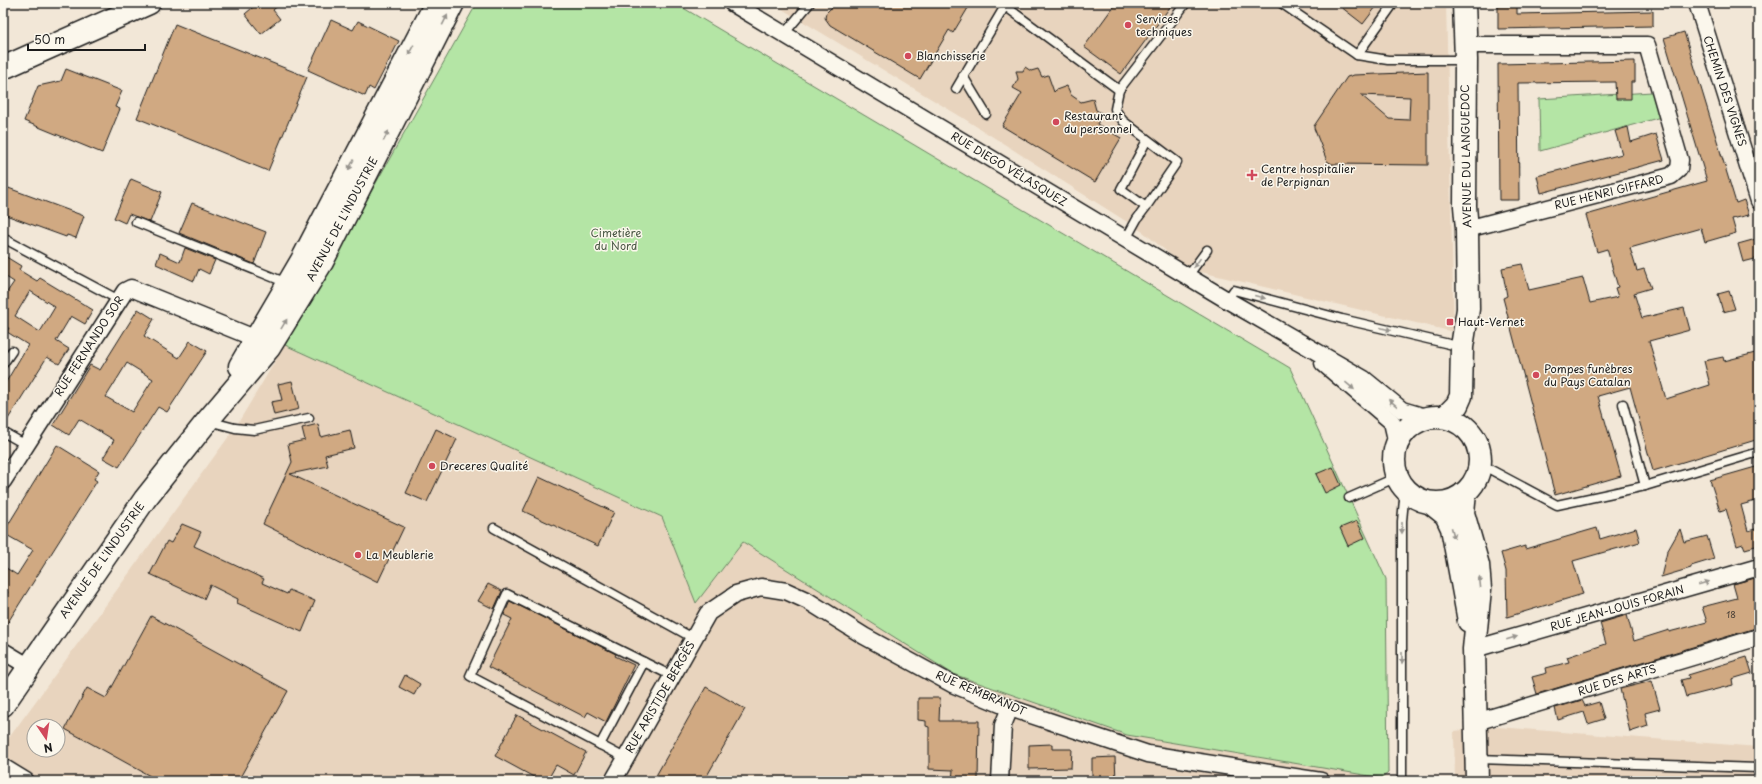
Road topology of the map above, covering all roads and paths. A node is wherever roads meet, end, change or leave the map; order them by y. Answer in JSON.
{"nodes":[{"id":1,"x":149,"y":3,"type":"edge"},
{"id":2,"x":436,"y":3,"type":"edge"},
{"id":3,"x":453,"y":3,"type":"edge"},
{"id":4,"x":732,"y":3,"type":"edge"},
{"id":5,"x":810,"y":3,"type":"edge"},
{"id":6,"x":1186,"y":3,"type":"edge"},
{"id":7,"x":1281,"y":3,"type":"edge"},
{"id":8,"x":1394,"y":3,"type":"edge"},
{"id":9,"x":1464,"y":3,"type":"edge"},
{"id":10,"x":1697,"y":3,"type":"edge"},
{"id":11,"x":1003,"y":4,"type":"edge"},
{"id":12,"x":784,"y":34,"type":"junction"},
{"id":13,"x":1465,"y":52,"type":"junction"},
{"id":14,"x":1357,"y":55,"type":"junction"},
{"id":15,"x":3,"y":68,"type":"edge"},
{"id":16,"x":963,"y":76,"type":"junction"},
{"id":17,"x":956,"y":89,"type":"dead end"},
{"id":18,"x":1118,"y":90,"type":"junction"},
{"id":19,"x":986,"y":114,"type":"dead end"},
{"id":20,"x":1147,"y":140,"type":"junction"},
{"id":21,"x":1756,"y":182,"type":"edge"},
{"id":22,"x":343,"y":201,"type":"junction"},
{"id":23,"x":1759,"y":201,"type":"edge"},
{"id":24,"x":1146,"y":207,"type":"junction"},
{"id":25,"x":136,"y":222,"type":"dead end"},
{"id":26,"x":1467,"y":228,"type":"junction"},
{"id":27,"x":3,"y":238,"type":"edge"},
{"id":28,"x":1126,"y":239,"type":"junction"},
{"id":29,"x":1206,"y":250,"type":"dead end"},
{"id":30,"x":1188,"y":276,"type":"junction"},
{"id":31,"x":296,"y":287,"type":"junction"},
{"id":32,"x":119,"y":300,"type":"junction"},
{"id":33,"x":1227,"y":300,"type":"junction"},
{"id":34,"x":1468,"y":309,"type":"junction"},
{"id":35,"x":1288,"y":334,"type":"junction"},
{"id":36,"x":262,"y":344,"type":"junction"},
{"id":37,"x":1462,"y":347,"type":"junction"},
{"id":38,"x":12,"y":351,"type":"dead end"},
{"id":39,"x":3,"y":364,"type":"edge"},
{"id":40,"x":1622,"y":404,"type":"dead end"},
{"id":41,"x":1437,"y":417,"type":"junction"},
{"id":42,"x":309,"y":418,"type":"dead end"},
{"id":43,"x":208,"y":420,"type":"junction"},
{"id":44,"x":3,"y":432,"type":"edge"},
{"id":45,"x":1471,"y":432,"type":"junction"},
{"id":46,"x":1397,"y":444,"type":"junction"},
{"id":47,"x":26,"y":446,"type":"junction"},
{"id":48,"x":1759,"y":452,"type":"edge"},
{"id":49,"x":1480,"y":464,"type":"junction"},
{"id":50,"x":3,"y":481,"type":"edge"},
{"id":51,"x":1401,"y":483,"type":"junction"},
{"id":52,"x":1645,"y":486,"type":"junction"},
{"id":53,"x":1465,"y":493,"type":"junction"},
{"id":54,"x":1349,"y":498,"type":"dead end"},
{"id":55,"x":1431,"y":503,"type":"junction"},
{"id":56,"x":494,"y":528,"type":"dead end"},
{"id":57,"x":1759,"y":567,"type":"edge"},
{"id":58,"x":708,"y":613,"type":"joint"},
{"id":59,"x":1759,"y":637,"type":"edge"},
{"id":60,"x":693,"y":638,"type":"junction"},
{"id":61,"x":1474,"y":649,"type":"junction"},
{"id":62,"x":3,"y":651,"type":"edge"},
{"id":63,"x":644,"y":662,"type":"junction"},
{"id":64,"x":28,"y":666,"type":"junction"},
{"id":65,"x":672,"y":676,"type":"junction"},
{"id":66,"x":3,"y":705,"type":"edge"},
{"id":67,"x":1010,"y":708,"type":"junction"},
{"id":68,"x":1476,"y":722,"type":"junction"},
{"id":69,"x":600,"y":745,"type":"junction"},
{"id":70,"x":626,"y":758,"type":"junction"},
{"id":71,"x":1477,"y":758,"type":"junction"},
{"id":72,"x":3,"y":767,"type":"edge"},
{"id":73,"x":1759,"y":768,"type":"edge"},
{"id":74,"x":26,"y":781,"type":"edge"},
{"id":75,"x":613,"y":781,"type":"edge"},
{"id":76,"x":1000,"y":781,"type":"edge"},
{"id":77,"x":1322,"y":781,"type":"edge"},
{"id":78,"x":1402,"y":781,"type":"edge"},
{"id":79,"x":1477,"y":781,"type":"edge"}],
"edges":[{"from":1,"to":15,"type":"main road"},
{"from":2,"to":22,"type":"main road","name":"AVENUE DE L'INDUSTRIE","one_way":true},
{"from":22,"to":3,"type":"main road","name":"AVENUE DE L'INDUSTRIE","one_way":true},
{"from":4,"to":12,"type":"street","name":"RUE DIEGO VÉLASQUEZ"},
{"from":5,"to":12,"type":"lane"},
{"from":6,"to":18,"type":"lane"},
{"from":7,"to":14,"type":"lane"},
{"from":8,"to":14,"type":"lane"},
{"from":9,"to":13,"type":"main road","name":"AVENUE DU LANGUEDOC"},
{"from":10,"to":21,"type":"street","name":"CHEMIN DES VIGNES"},
{"from":11,"to":16,"type":"lane"},
{"from":11,"to":18,"type":"lane"},
{"from":12,"to":28,"type":"street","name":"RUE DIEGO VÉLASQUEZ"},
{"from":13,"to":14,"type":"lane"},
{"from":13,"to":26,"type":"main road","name":"AVENUE DU LANGUEDOC"},
{"from":13,"to":26,"type":"street","name":"RUE HENRI GIFFARD"},
{"from":16,"to":17,"type":"lane"},
{"from":16,"to":19,"type":"lane"},
{"from":18,"to":20,"type":"lane"},
{"from":20,"to":24,"type":"lane"},
{"from":20,"to":24,"type":"lane"},
{"from":21,"to":23,"type":"street","name":"CHEMIN DES VIGNES"},
{"from":22,"to":31,"type":"main road","name":"AVENUE DE L'INDUSTRIE"},
{"from":24,"to":28,"type":"lane"},
{"from":25,"to":31,"type":"lane"},
{"from":26,"to":34,"type":"main road","name":"AVENUE DU LANGUEDOC"},
{"from":27,"to":32,"type":"lane"},
{"from":28,"to":30,"type":"street","name":"RUE DIEGO VÉLASQUEZ"},
{"from":29,"to":30,"type":"lane","one_way":true},
{"from":30,"to":33,"type":"street","name":"RUE DIEGO VÉLASQUEZ"},
{"from":31,"to":36,"type":"main road","name":"AVENUE DE L'INDUSTRIE"},
{"from":32,"to":36,"type":"street","name":"RUE FERNANDO SOR"},
{"from":32,"to":47,"type":"street","name":"RUE FERNANDO SOR"},
{"from":33,"to":35,"type":"street","name":"RUE DIEGO VÉLASQUEZ"},
{"from":33,"to":37,"type":"lane","one_way":true},
{"from":34,"to":37,"type":"main road","name":"AVENUE DU LANGUEDOC"},
{"from":34,"to":45,"type":"main road","name":"AVENUE DU LANGUEDOC"},
{"from":41,"to":35,"type":"street","name":"RUE DIEGO VÉLASQUEZ","one_way":true},
{"from":35,"to":46,"type":"street","name":"RUE DIEGO VÉLASQUEZ","one_way":true},
{"from":36,"to":43,"type":"main road","name":"AVENUE DE L'INDUSTRIE"},
{"from":37,"to":41,"type":"main road","name":"AVENUE DU LANGUEDOC"},
{"from":38,"to":39,"type":"lane"},
{"from":40,"to":52,"type":"lane"},
{"from":41,"to":45,"type":"main road"},
{"from":41,"to":46,"type":"main road"},
{"from":42,"to":43,"type":"lane"},
{"from":43,"to":64,"type":"main road","name":"AVENUE DE L'INDUSTRIE"},
{"from":44,"to":47,"type":"lane"},
{"from":45,"to":49,"type":"main road"},
{"from":46,"to":51,"type":"main road"},
{"from":47,"to":50,"type":"street","name":"RUE FERNANDO SOR"},
{"from":48,"to":52,"type":"lane"},
{"from":49,"to":52,"type":"lane"},
{"from":49,"to":53,"type":"main road"},
{"from":51,"to":54,"type":"lane"},
{"from":51,"to":55,"type":"main road"},
{"from":51,"to":78,"type":"lane","one_way":true},
{"from":53,"to":55,"type":"main road"},
{"from":61,"to":53,"type":"main road","one_way":true},
{"from":55,"to":61,"type":"main road","one_way":true},
{"from":56,"to":60,"type":"lane"},
{"from":61,"to":57,"type":"street","name":"RUE JEAN-LOUIS FORAIN","one_way":true},
{"from":58,"to":60,"type":"street","name":"RUE ARISTIDE BERGÈS"},
{"from":58,"to":67,"type":"street","name":"RUE REMBRANDT"},
{"from":59,"to":68,"type":"street","name":"RUE DES ARTS"},
{"from":60,"to":65,"type":"street","name":"RUE ARISTIDE BERGÈS"},
{"from":61,"to":68,"type":"main road"},
{"from":62,"to":64,"type":"street"},
{"from":63,"to":65,"type":"lane"},
{"from":63,"to":69,"type":"lane"},
{"from":63,"to":69,"type":"lane"},
{"from":64,"to":66,"type":"main road","name":"AVENUE DE L'INDUSTRIE"},
{"from":65,"to":70,"type":"street","name":"RUE ARISTIDE BERGÈS"},
{"from":67,"to":76,"type":"street"},
{"from":67,"to":77,"type":"street","name":"RUE REMBRANDT"},
{"from":68,"to":71,"type":"main road"},
{"from":69,"to":70,"type":"lane"},
{"from":70,"to":75,"type":"street","name":"RUE ARISTIDE BERGÈS"},
{"from":71,"to":73,"type":"lane"},
{"from":71,"to":79,"type":"main road"},
{"from":72,"to":74,"type":"street"}]}
